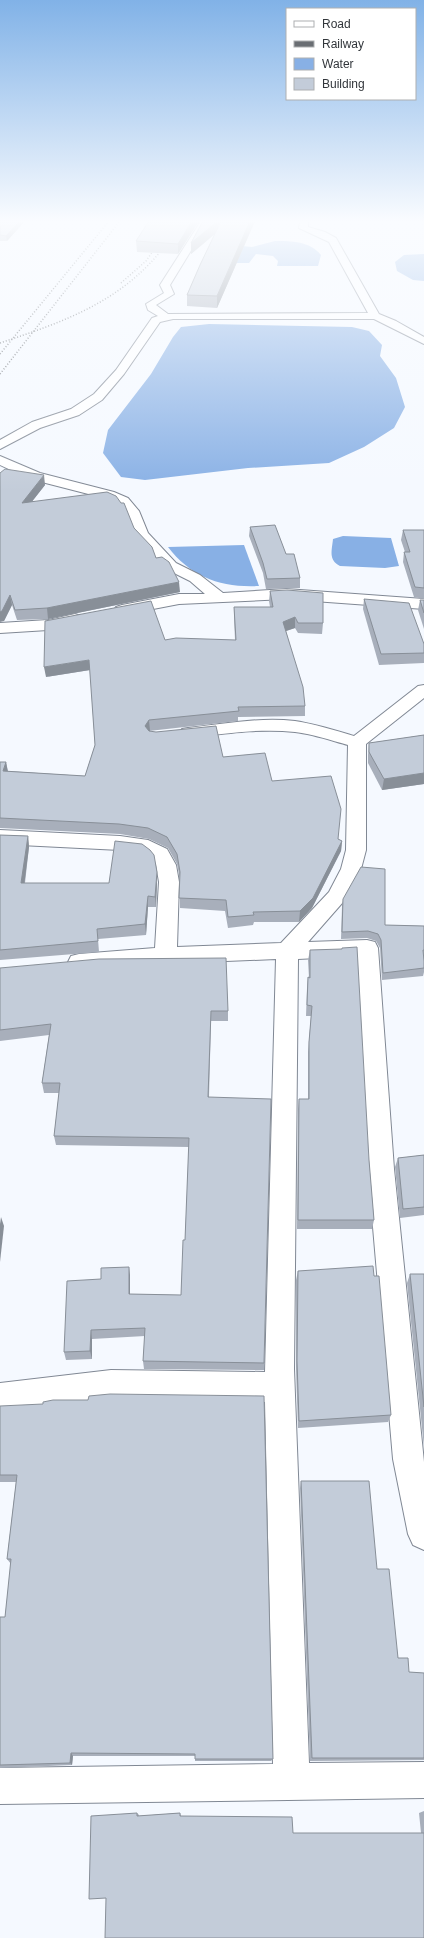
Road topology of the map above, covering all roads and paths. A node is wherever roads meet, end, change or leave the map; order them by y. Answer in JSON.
{"nodes":[{"id":1,"x":157,"y":311,"type":"edge"},
{"id":2,"x":372,"y":311,"type":"edge"},
{"id":3,"x":375,"y":316,"type":"junction"},
{"id":4,"x":166,"y":317,"type":"junction"},
{"id":5,"x":424,"y":341,"type":"edge"},
{"id":6,"x":0,"y":445,"type":"edge"},
{"id":7,"x":0,"y":460,"type":"edge"},
{"id":8,"x":220,"y":598,"type":"junction"},
{"id":9,"x":424,"y":604,"type":"edge"},
{"id":10,"x":110,"y":612,"type":"edge"},
{"id":11,"x":87,"y":617,"type":"edge"},
{"id":12,"x":0,"y":628,"type":"edge"},
{"id":13,"x":424,"y":690,"type":"edge"},
{"id":14,"x":171,"y":735,"type":"edge"},
{"id":15,"x":357,"y":742,"type":"junction"},
{"id":16,"x":0,"y":837,"type":"edge"},
{"id":17,"x":287,"y":951,"type":"junction"},
{"id":18,"x":166,"y":955,"type":"junction"},
{"id":19,"x":61,"y":964,"type":"edge"},
{"id":20,"x":279,"y":1387,"type":"junction"},
{"id":21,"x":0,"y":1398,"type":"edge"},
{"id":22,"x":424,"y":1534,"type":"edge"},
{"id":23,"x":424,"y":1780,"type":"edge"},
{"id":24,"x":292,"y":1782,"type":"junction"},
{"id":25,"x":0,"y":1786,"type":"edge"}],
"edges":[{"from":1,"to":4,"type":"street"},
{"from":2,"to":3,"type":"street"},
{"from":3,"to":4,"type":"street"},
{"from":3,"to":5,"type":"street"},
{"from":4,"to":6,"type":"street"},
{"from":7,"to":8,"type":"street"},
{"from":8,"to":9,"type":"street"},
{"from":8,"to":10,"type":"street"},
{"from":11,"to":12,"type":"street"},
{"from":13,"to":15,"type":"street"},
{"from":14,"to":15,"type":"street"},
{"from":15,"to":17,"type":"street"},
{"from":16,"to":18,"type":"street"},
{"from":17,"to":18,"type":"street"},
{"from":17,"to":20,"type":"street"},
{"from":17,"to":22,"type":"street"},
{"from":18,"to":19,"type":"street"},
{"from":20,"to":21,"type":"street"},
{"from":20,"to":24,"type":"street"},
{"from":23,"to":24,"type":"street"},
{"from":24,"to":25,"type":"street"}]}
